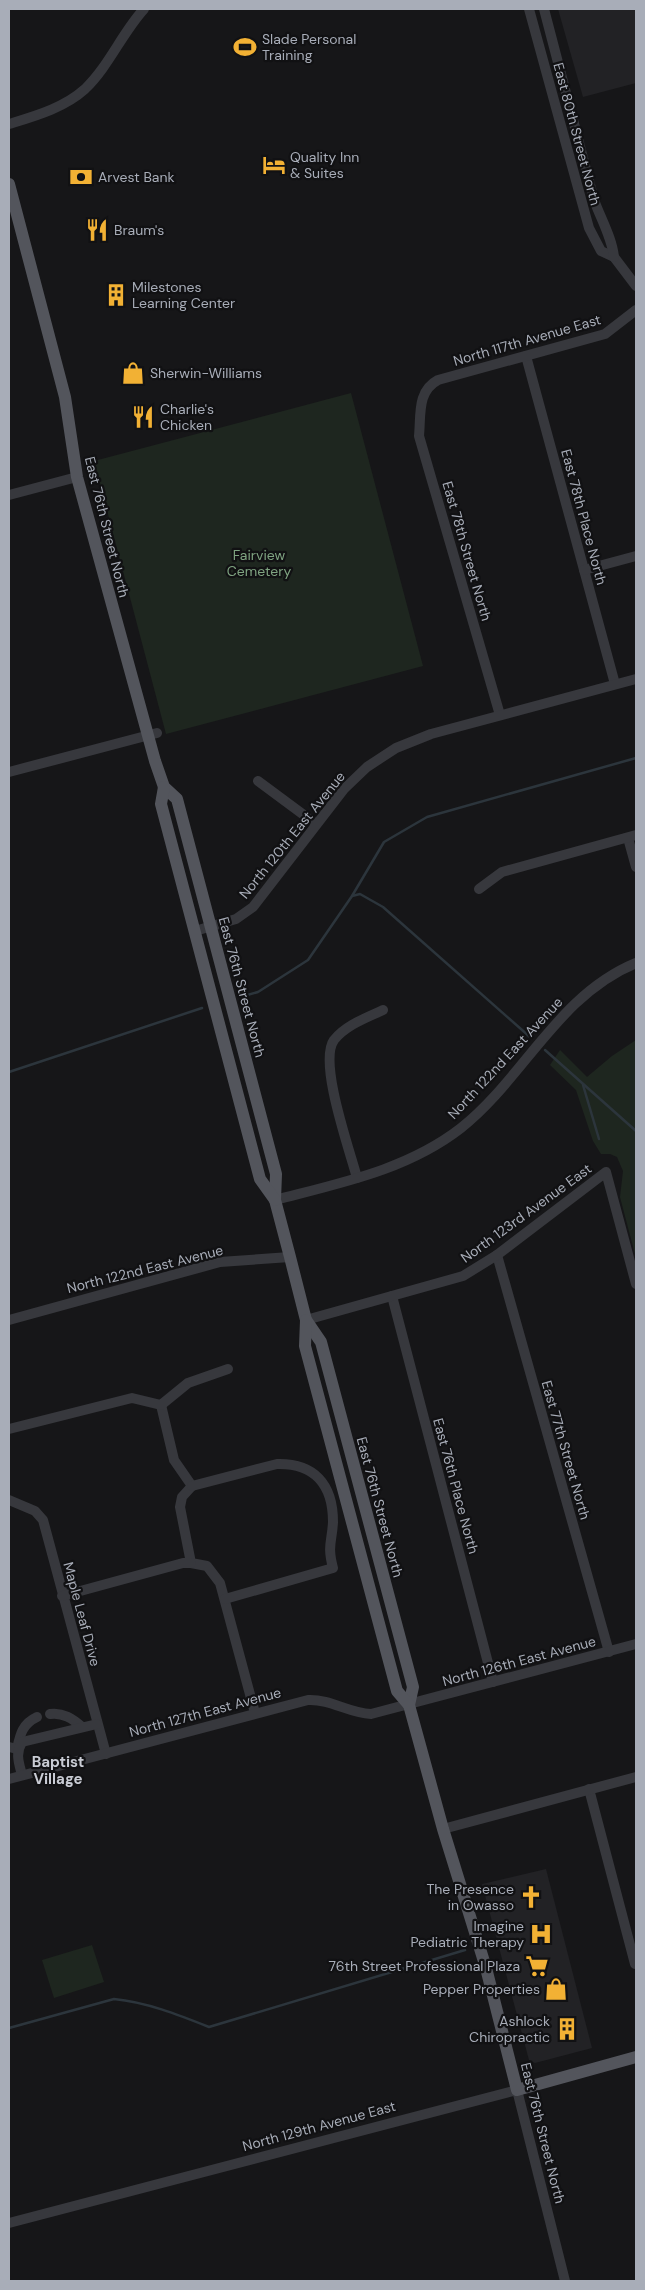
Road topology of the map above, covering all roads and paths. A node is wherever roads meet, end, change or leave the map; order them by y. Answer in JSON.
{"nodes":[{"id":1,"x":144,"y":9,"type":"edge"},
{"id":2,"x":529,"y":9,"type":"edge"},
{"id":3,"x":544,"y":9,"type":"edge"},
{"id":4,"x":9,"y":124,"type":"edge"},
{"id":5,"x":9,"y":184,"type":"edge"},
{"id":6,"x":614,"y":257,"type":"junction"},
{"id":7,"x":636,"y":286,"type":"edge"},
{"id":8,"x":636,"y":310,"type":"edge"},
{"id":9,"x":526,"y":356,"type":"junction"},
{"id":10,"x":423,"y":393,"type":"joint"},
{"id":11,"x":77,"y":477,"type":"junction"},
{"id":12,"x":9,"y":495,"type":"edge"},
{"id":13,"x":636,"y":556,"type":"edge"},
{"id":14,"x":584,"y":570,"type":"junction"},
{"id":15,"x":636,"y":679,"type":"edge"},
{"id":16,"x":615,"y":684,"type":"junction"},
{"id":17,"x":500,"y":715,"type":"junction"},
{"id":18,"x":152,"y":734,"type":"junction"},
{"id":19,"x":9,"y":772,"type":"edge"},
{"id":20,"x":258,"y":781,"type":"dead end"},
{"id":21,"x":164,"y":787,"type":"junction"},
{"id":22,"x":316,"y":824,"type":"junction"},
{"id":23,"x":632,"y":836,"type":"edge"},
{"id":24,"x":636,"y":867,"type":"edge"},
{"id":25,"x":479,"y":890,"type":"dead end"},
{"id":26,"x":211,"y":927,"type":"junction"},
{"id":27,"x":195,"y":932,"type":"junction"},
{"id":28,"x":636,"y":963,"type":"edge"},
{"id":29,"x":382,"y":1010,"type":"dead end"},
{"id":30,"x":357,"y":1178,"type":"junction"},
{"id":31,"x":275,"y":1200,"type":"junction"},
{"id":32,"x":497,"y":1255,"type":"junction"},
{"id":33,"x":290,"y":1257,"type":"junction"},
{"id":34,"x":636,"y":1284,"type":"edge"},
{"id":35,"x":392,"y":1296,"type":"junction"},
{"id":36,"x":9,"y":1320,"type":"edge"},
{"id":37,"x":306,"y":1320,"type":"junction"},
{"id":38,"x":228,"y":1369,"type":"dead end"},
{"id":39,"x":161,"y":1405,"type":"junction"},
{"id":40,"x":9,"y":1428,"type":"edge"},
{"id":41,"x":192,"y":1486,"type":"junction"},
{"id":42,"x":9,"y":1500,"type":"edge"},
{"id":43,"x":191,"y":1563,"type":"junction"},
{"id":44,"x":62,"y":1596,"type":"junction"},
{"id":45,"x":225,"y":1599,"type":"junction"},
{"id":46,"x":636,"y":1644,"type":"edge"},
{"id":47,"x":609,"y":1652,"type":"junction"},
{"id":48,"x":493,"y":1682,"type":"junction"},
{"id":49,"x":409,"y":1705,"type":"junction"},
{"id":50,"x":255,"y":1713,"type":"junction"},
{"id":51,"x":50,"y":1714,"type":"dead end"},
{"id":52,"x":37,"y":1718,"type":"dead end"},
{"id":53,"x":97,"y":1724,"type":"junction"},
{"id":54,"x":82,"y":1728,"type":"junction"},
{"id":55,"x":9,"y":1740,"type":"edge"},
{"id":56,"x":14,"y":1748,"type":"edge"},
{"id":57,"x":106,"y":1754,"type":"junction"},
{"id":58,"x":22,"y":1775,"type":"junction"},
{"id":59,"x":636,"y":1777,"type":"edge"},
{"id":60,"x":9,"y":1779,"type":"edge"},
{"id":61,"x":589,"y":1789,"type":"junction"},
{"id":62,"x":443,"y":1829,"type":"junction"},
{"id":63,"x":635,"y":1964,"type":"edge"},
{"id":64,"x":636,"y":2057,"type":"edge"},
{"id":65,"x":517,"y":2090,"type":"junction"},
{"id":66,"x":9,"y":2223,"type":"edge"},
{"id":67,"x":565,"y":2281,"type":"edge"}],
"edges":[{"from":1,"to":4,"type":"street"},
{"from":2,"to":6,"type":"street","name":"East 80th Street North"},
{"from":3,"to":6,"type":"street","name":"East 80th Street North"},
{"from":5,"to":11,"type":"main road","name":"East 76th Street North"},
{"from":6,"to":7,"type":"street","name":"East 80th Street North"},
{"from":8,"to":9,"type":"street","name":"North 117th Avenue East"},
{"from":9,"to":10,"type":"street","name":"North 117th Avenue East"},
{"from":9,"to":14,"type":"street","name":"East 78th Place North"},
{"from":10,"to":17,"type":"street","name":"East 78th Street North"},
{"from":11,"to":12,"type":"street"},
{"from":11,"to":18,"type":"main road","name":"East 76th Street North"},
{"from":13,"to":14,"type":"street"},
{"from":14,"to":16,"type":"street","name":"East 78th Place North"},
{"from":15,"to":16,"type":"street","name":"North 120th East Avenue"},
{"from":16,"to":17,"type":"street","name":"North 120th East Avenue"},
{"from":17,"to":22,"type":"street","name":"North 120th East Avenue"},
{"from":18,"to":19,"type":"street"},
{"from":18,"to":21,"type":"main road","name":"East 76th Street North"},
{"from":20,"to":22,"type":"street"},
{"from":21,"to":26,"type":"main road","name":"East 76th Street North"},
{"from":21,"to":27,"type":"main road","name":"East 76th Street North"},
{"from":22,"to":26,"type":"street","name":"North 120th East Avenue"},
{"from":23,"to":24,"type":"street"},
{"from":23,"to":25,"type":"street"},
{"from":26,"to":27,"type":"street","name":"North 120th East Avenue"},
{"from":26,"to":31,"type":"main road","name":"East 76th Street North"},
{"from":27,"to":31,"type":"main road","name":"East 76th Street North"},
{"from":28,"to":30,"type":"street","name":"North 122nd East Avenue"},
{"from":29,"to":30,"type":"street"},
{"from":30,"to":31,"type":"street","name":"North 122nd East Avenue"},
{"from":31,"to":33,"type":"main road","name":"East 76th Street North"},
{"from":32,"to":34,"type":"street","name":"North 123rd Avenue East"},
{"from":32,"to":35,"type":"street","name":"North 123rd Avenue East"},
{"from":32,"to":47,"type":"street","name":"East 77th Street North"},
{"from":33,"to":36,"type":"street","name":"North 122nd East Avenue"},
{"from":33,"to":37,"type":"main road","name":"East 76th Street North"},
{"from":35,"to":37,"type":"street","name":"North 123rd Avenue East"},
{"from":35,"to":48,"type":"street","name":"East 76th Place North"},
{"from":37,"to":49,"type":"main road","name":"East 76th Street North"},
{"from":38,"to":39,"type":"street"},
{"from":39,"to":40,"type":"street"},
{"from":39,"to":41,"type":"street"},
{"from":41,"to":43,"type":"street"},
{"from":41,"to":45,"type":"street"},
{"from":42,"to":44,"type":"street","name":"Maple Leaf Drive"},
{"from":43,"to":44,"type":"street"},
{"from":43,"to":45,"type":"street"},
{"from":44,"to":53,"type":"street","name":"Maple Leaf Drive"},
{"from":45,"to":50,"type":"street"},
{"from":46,"to":47,"type":"street","name":"North 126th East Avenue"},
{"from":47,"to":48,"type":"street","name":"North 126th East Avenue"},
{"from":48,"to":49,"type":"street","name":"North 126th East Avenue"},
{"from":49,"to":50,"type":"street","name":"North 127th East Avenue"},
{"from":49,"to":62,"type":"main road","name":"East 76th Street North"},
{"from":50,"to":57,"type":"street","name":"North 127th East Avenue"},
{"from":51,"to":54,"type":"street"},
{"from":52,"to":56,"type":"street"},
{"from":53,"to":54,"type":"street"},
{"from":53,"to":57,"type":"street","name":"Maple Leaf Drive"},
{"from":54,"to":56,"type":"street"},
{"from":55,"to":56,"type":"street"},
{"from":56,"to":58,"type":"street"},
{"from":57,"to":58,"type":"street","name":"North 127th East Avenue"},
{"from":58,"to":60,"type":"street","name":"North 127th East Avenue"},
{"from":59,"to":61,"type":"street"},
{"from":61,"to":62,"type":"street"},
{"from":61,"to":63,"type":"street"},
{"from":62,"to":65,"type":"main road","name":"East 76th Street North"},
{"from":64,"to":65,"type":"main road","name":"North 129th Avenue East"},
{"from":65,"to":66,"type":"street","name":"North 129th Avenue East"},
{"from":65,"to":67,"type":"street","name":"East 76th Street North"}]}
